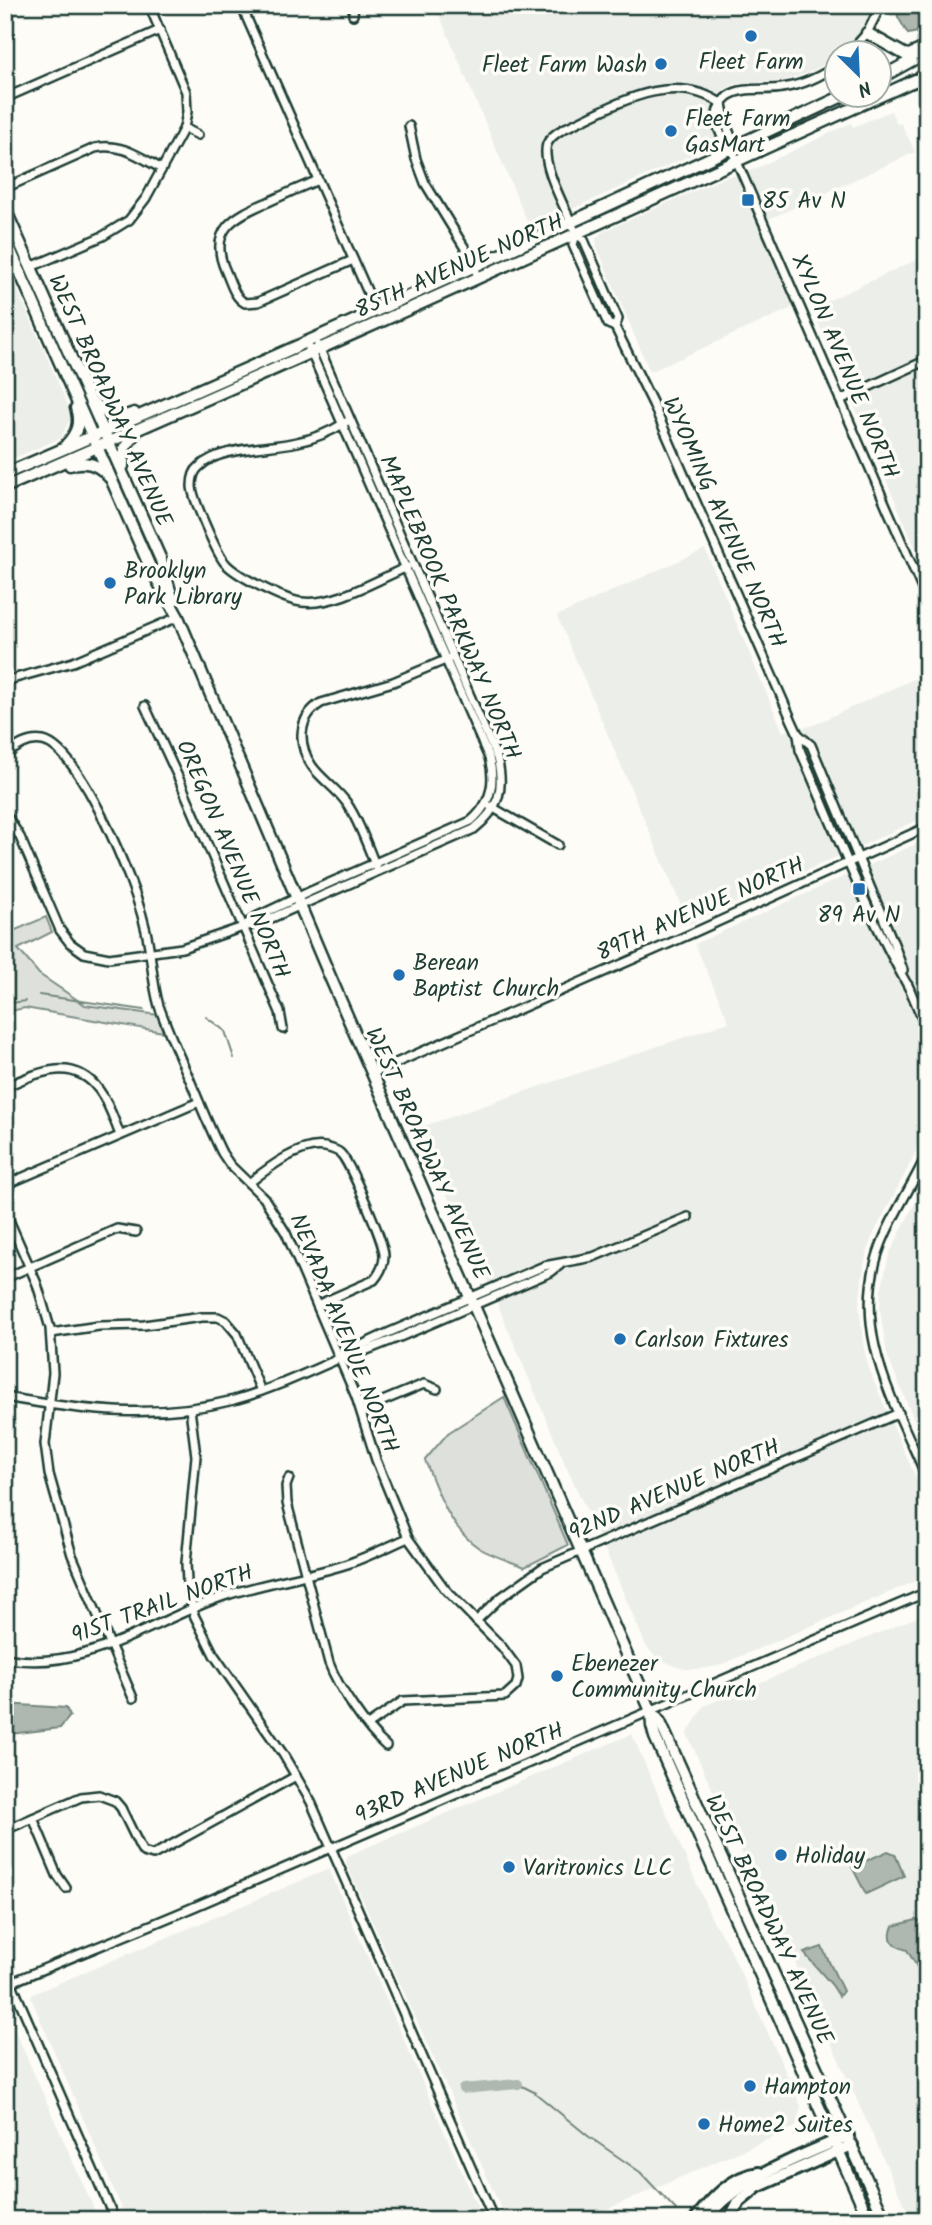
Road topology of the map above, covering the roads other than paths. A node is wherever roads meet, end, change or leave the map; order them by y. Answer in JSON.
{"nodes":[{"id":1,"x":12,"y":5,"type":"edge"},
{"id":2,"x":149,"y":5,"type":"edge"},
{"id":3,"x":241,"y":5,"type":"edge"},
{"id":4,"x":354,"y":5,"type":"edge"},
{"id":5,"x":881,"y":5,"type":"edge"},
{"id":6,"x":5,"y":8,"type":"edge"},
{"id":7,"x":353,"y":15,"type":"dead end"},
{"id":8,"x":160,"y":30,"type":"junction"},
{"id":9,"x":867,"y":33,"type":"junction"},
{"id":10,"x":863,"y":38,"type":"edge"},
{"id":11,"x":877,"y":38,"type":"edge"},
{"id":12,"x":927,"y":47,"type":"edge"},
{"id":13,"x":894,"y":48,"type":"edge"},
{"id":14,"x":927,"y":52,"type":"edge"},
{"id":15,"x":894,"y":69,"type":"edge"},
{"id":16,"x":824,"y":72,"type":"edge"},
{"id":17,"x":927,"y":76,"type":"edge"},
{"id":18,"x":911,"y":82,"type":"joint"},
{"id":19,"x":5,"y":98,"type":"edge"},
{"id":20,"x":722,"y":104,"type":"junction"},
{"id":21,"x":824,"y":105,"type":"edge"},
{"id":22,"x":408,"y":126,"type":"dead end"},
{"id":23,"x":184,"y":128,"type":"junction"},
{"id":24,"x":198,"y":135,"type":"dead end"},
{"id":25,"x":731,"y":148,"type":"junction"},
{"id":26,"x":736,"y":160,"type":"junction"},
{"id":27,"x":162,"y":169,"type":"junction"},
{"id":28,"x":318,"y":180,"type":"junction"},
{"id":29,"x":5,"y":188,"type":"edge"},
{"id":30,"x":5,"y":209,"type":"edge"},
{"id":31,"x":571,"y":222,"type":"junction"},
{"id":32,"x":576,"y":234,"type":"junction"},
{"id":33,"x":5,"y":238,"type":"edge"},
{"id":34,"x":353,"y":260,"type":"junction"},
{"id":35,"x":31,"y":267,"type":"junction"},
{"id":36,"x":474,"y":267,"type":"junction"},
{"id":37,"x":479,"y":278,"type":"junction"},
{"id":38,"x":376,"y":311,"type":"junction"},
{"id":39,"x":615,"y":327,"type":"junction"},
{"id":40,"x":310,"y":339,"type":"junction"},
{"id":41,"x":315,"y":350,"type":"junction"},
{"id":42,"x":927,"y":360,"type":"edge"},
{"id":43,"x":63,"y":368,"type":"junction"},
{"id":44,"x":212,"y":385,"type":"junction"},
{"id":45,"x":91,"y":400,"type":"junction"},
{"id":46,"x":840,"y":400,"type":"junction"},
{"id":47,"x":346,"y":423,"type":"junction"},
{"id":48,"x":138,"y":430,"type":"junction"},
{"id":49,"x":104,"y":431,"type":"junction"},
{"id":50,"x":94,"y":436,"type":"junction"},
{"id":51,"x":109,"y":442,"type":"junction"},
{"id":52,"x":99,"y":447,"type":"junction"},
{"id":53,"x":61,"y":450,"type":"junction"},
{"id":54,"x":5,"y":474,"type":"edge"},
{"id":55,"x":125,"y":480,"type":"junction"},
{"id":56,"x":115,"y":485,"type":"junction"},
{"id":57,"x":5,"y":490,"type":"edge"},
{"id":58,"x":414,"y":564,"type":"junction"},
{"id":59,"x":406,"y":568,"type":"junction"},
{"id":60,"x":927,"y":600,"type":"edge"},
{"id":61,"x":176,"y":613,"type":"junction"},
{"id":62,"x":454,"y":656,"type":"junction"},
{"id":63,"x":445,"y":660,"type":"junction"},
{"id":64,"x":5,"y":681,"type":"edge"},
{"id":65,"x":145,"y":706,"type":"dead end"},
{"id":66,"x":798,"y":734,"type":"junction"},
{"id":67,"x":5,"y":756,"type":"edge"},
{"id":68,"x":490,"y":806,"type":"junction"},
{"id":69,"x":5,"y":813,"type":"edge"},
{"id":70,"x":927,"y":827,"type":"edge"},
{"id":71,"x":558,"y":845,"type":"dead end"},
{"id":72,"x":859,"y":858,"type":"junction"},
{"id":73,"x":849,"y":862,"type":"junction"},
{"id":74,"x":377,"y":867,"type":"junction"},
{"id":75,"x":299,"y":902,"type":"junction"},
{"id":76,"x":243,"y":927,"type":"junction"},
{"id":77,"x":150,"y":953,"type":"junction"},
{"id":78,"x":909,"y":988,"type":"junction"},
{"id":79,"x":282,"y":1029,"type":"dead end"},
{"id":80,"x":927,"y":1030,"type":"edge"},
{"id":81,"x":373,"y":1073,"type":"junction"},
{"id":82,"x":5,"y":1087,"type":"edge"},
{"id":83,"x":199,"y":1102,"type":"junction"},
{"id":84,"x":120,"y":1135,"type":"junction"},
{"id":85,"x":927,"y":1154,"type":"edge"},
{"id":86,"x":248,"y":1183,"type":"junction"},
{"id":87,"x":5,"y":1185,"type":"edge"},
{"id":88,"x":5,"y":1211,"type":"edge"},
{"id":89,"x":688,"y":1217,"type":"dead end"},
{"id":90,"x":136,"y":1232,"type":"dead end"},
{"id":91,"x":30,"y":1268,"type":"junction"},
{"id":92,"x":5,"y":1278,"type":"edge"},
{"id":93,"x":473,"y":1301,"type":"junction"},
{"id":94,"x":317,"y":1305,"type":"junction"},
{"id":95,"x":51,"y":1333,"type":"junction"},
{"id":96,"x":338,"y":1359,"type":"junction"},
{"id":97,"x":437,"y":1388,"type":"dead end"},
{"id":98,"x":261,"y":1391,"type":"junction"},
{"id":99,"x":5,"y":1397,"type":"edge"},
{"id":100,"x":49,"y":1405,"type":"junction"},
{"id":101,"x":190,"y":1409,"type":"junction"},
{"id":102,"x":360,"y":1410,"type":"junction"},
{"id":103,"x":899,"y":1413,"type":"junction"},
{"id":104,"x":289,"y":1478,"type":"dead end"},
{"id":105,"x":927,"y":1478,"type":"edge"},
{"id":106,"x":408,"y":1538,"type":"junction"},
{"id":107,"x":580,"y":1550,"type":"junction"},
{"id":108,"x":306,"y":1574,"type":"junction"},
{"id":109,"x":927,"y":1592,"type":"edge"},
{"id":110,"x":192,"y":1608,"type":"junction"},
{"id":111,"x":476,"y":1620,"type":"junction"},
{"id":112,"x":110,"y":1644,"type":"junction"},
{"id":113,"x":5,"y":1658,"type":"edge"},
{"id":114,"x":133,"y":1699,"type":"dead end"},
{"id":115,"x":651,"y":1712,"type":"junction"},
{"id":116,"x":368,"y":1725,"type":"junction"},
{"id":117,"x":386,"y":1746,"type":"dead end"},
{"id":118,"x":296,"y":1776,"type":"junction"},
{"id":119,"x":33,"y":1818,"type":"junction"},
{"id":120,"x":5,"y":1830,"type":"edge"},
{"id":121,"x":331,"y":1847,"type":"junction"},
{"id":122,"x":66,"y":1888,"type":"dead end"},
{"id":123,"x":5,"y":1968,"type":"edge"},
{"id":124,"x":8,"y":1984,"type":"edge"},
{"id":125,"x":850,"y":2140,"type":"junction"},
{"id":126,"x":836,"y":2146,"type":"junction"},
{"id":127,"x":772,"y":2171,"type":"junction"},
{"id":128,"x":115,"y":2220,"type":"edge"},
{"id":129,"x":494,"y":2220,"type":"edge"},
{"id":130,"x":695,"y":2220,"type":"edge"},
{"id":131,"x":705,"y":2220,"type":"edge"},
{"id":132,"x":730,"y":2220,"type":"edge"},
{"id":133,"x":869,"y":2220,"type":"edge"},
{"id":134,"x":886,"y":2220,"type":"edge"}],
"edges":[{"from":1,"to":6,"type":"street"},
{"from":2,"to":8,"type":"street"},
{"from":3,"to":28,"type":"street"},
{"from":4,"to":7,"type":"street"},
{"from":5,"to":9,"type":"street"},
{"from":8,"to":19,"type":"street"},
{"from":8,"to":23,"type":"street"},
{"from":9,"to":10,"type":"street"},
{"from":9,"to":11,"type":"main road"},
{"from":12,"to":13,"type":"main road"},
{"from":14,"to":15,"type":"main road"},
{"from":16,"to":20,"type":"street"},
{"from":17,"to":18,"type":"highway"},
{"from":18,"to":26,"type":"main road","name":"85TH AVENUE NORTH"},
{"from":20,"to":25,"type":"street","name":"XYLON AVENUE NORTH"},
{"from":20,"to":31,"type":"street","name":"WYOMING AVENUE NORTH"},
{"from":21,"to":25,"type":"main road","name":"85TH AVENUE NORTH"},
{"from":22,"to":36,"type":"street"},
{"from":23,"to":24,"type":"street"},
{"from":23,"to":27,"type":"street"},
{"from":25,"to":26,"type":"street","name":"XYLON AVENUE NORTH"},
{"from":25,"to":31,"type":"main road","name":"85TH AVENUE NORTH"},
{"from":26,"to":32,"type":"main road","name":"85TH AVENUE NORTH"},
{"from":26,"to":46,"type":"street","name":"XYLON AVENUE NORTH"},
{"from":27,"to":29,"type":"street"},
{"from":27,"to":35,"type":"street"},
{"from":28,"to":34,"type":"street"},
{"from":28,"to":34,"type":"street"},
{"from":30,"to":35,"type":"main road","name":"WEST BROADWAY AVENUE"},
{"from":31,"to":32,"type":"street","name":"WYOMING AVENUE NORTH"},
{"from":31,"to":36,"type":"main road","name":"85TH AVENUE NORTH"},
{"from":32,"to":37,"type":"main road","name":"85TH AVENUE NORTH"},
{"from":32,"to":39,"type":"street","name":"WYOMING AVENUE NORTH"},
{"from":32,"to":39,"type":"street","name":"WYOMING AVENUE NORTH"},
{"from":33,"to":43,"type":"main road","name":"WEST BROADWAY AVENUE"},
{"from":34,"to":38,"type":"street"},
{"from":35,"to":45,"type":"main road","name":"WEST BROADWAY AVENUE"},
{"from":36,"to":37,"type":"street"},
{"from":36,"to":38,"type":"main road","name":"85TH AVENUE NORTH"},
{"from":37,"to":41,"type":"main road","name":"85TH AVENUE NORTH"},
{"from":38,"to":40,"type":"main road","name":"85TH AVENUE NORTH"},
{"from":39,"to":66,"type":"street","name":"WYOMING AVENUE NORTH"},
{"from":40,"to":41,"type":"street","name":"MAPLEBROOK PARKWAY NORTH"},
{"from":40,"to":44,"type":"main road","name":"85TH AVENUE NORTH"},
{"from":41,"to":47,"type":"street","name":"MAPLEBROOK PARKWAY NORTH"},
{"from":41,"to":48,"type":"main road","name":"85TH AVENUE NORTH"},
{"from":42,"to":46,"type":"street"},
{"from":43,"to":50,"type":"main road","name":"WEST BROADWAY AVENUE"},
{"from":43,"to":53,"type":"main road"},
{"from":44,"to":45,"type":"main road"},
{"from":44,"to":49,"type":"main road","name":"85TH AVENUE NORTH"},
{"from":45,"to":49,"type":"main road","name":"WEST BROADWAY AVENUE"},
{"from":46,"to":60,"type":"street","name":"XYLON AVENUE NORTH"},
{"from":47,"to":58,"type":"street","name":"MAPLEBROOK PARKWAY NORTH"},
{"from":47,"to":59,"type":"street","name":"MAPLEBROOK PARKWAY NORTH"},
{"from":47,"to":59,"type":"street"},
{"from":48,"to":51,"type":"main road","name":"85TH AVENUE NORTH"},
{"from":48,"to":55,"type":"main road"},
{"from":49,"to":50,"type":"main road","name":"85TH AVENUE NORTH"},
{"from":49,"to":51,"type":"main road","name":"WEST BROADWAY AVENUE"},
{"from":50,"to":52,"type":"main road","name":"WEST BROADWAY AVENUE"},
{"from":50,"to":53,"type":"main road","name":"85TH AVENUE NORTH"},
{"from":51,"to":52,"type":"main road","name":"85TH AVENUE NORTH"},
{"from":51,"to":55,"type":"main road","name":"WEST BROADWAY AVENUE"},
{"from":52,"to":56,"type":"main road","name":"WEST BROADWAY AVENUE"},
{"from":52,"to":57,"type":"main road","name":"85TH AVENUE NORTH"},
{"from":53,"to":54,"type":"main road","name":"85TH AVENUE NORTH"},
{"from":55,"to":61,"type":"main road","name":"WEST BROADWAY AVENUE"},
{"from":56,"to":57,"type":"main road"},
{"from":56,"to":61,"type":"main road","name":"WEST BROADWAY AVENUE"},
{"from":58,"to":59,"type":"street"},
{"from":58,"to":62,"type":"street","name":"MAPLEBROOK PARKWAY NORTH"},
{"from":59,"to":63,"type":"street","name":"MAPLEBROOK PARKWAY NORTH"},
{"from":61,"to":64,"type":"street"},
{"from":61,"to":75,"type":"main road","name":"WEST BROADWAY AVENUE"},
{"from":62,"to":63,"type":"street"},
{"from":62,"to":68,"type":"street","name":"MAPLEBROOK PARKWAY NORTH"},
{"from":63,"to":68,"type":"street","name":"MAPLEBROOK PARKWAY NORTH"},
{"from":63,"to":74,"type":"street"},
{"from":65,"to":76,"type":"street","name":"OREGON AVENUE NORTH"},
{"from":66,"to":72,"type":"street","name":"WYOMING AVENUE NORTH"},
{"from":66,"to":73,"type":"street","name":"WYOMING AVENUE NORTH"},
{"from":67,"to":77,"type":"street","name":"NEVADA AVENUE NORTH"},
{"from":68,"to":71,"type":"street"},
{"from":68,"to":74,"type":"street"},
{"from":69,"to":77,"type":"street"},
{"from":70,"to":72,"type":"street","name":"89TH AVENUE NORTH"},
{"from":72,"to":73,"type":"street","name":"89TH AVENUE NORTH"},
{"from":72,"to":78,"type":"street","name":"WYOMING AVENUE NORTH"},
{"from":73,"to":78,"type":"street","name":"WYOMING AVENUE NORTH"},
{"from":73,"to":81,"type":"street","name":"89TH AVENUE NORTH"},
{"from":74,"to":75,"type":"street"},
{"from":75,"to":76,"type":"street"},
{"from":75,"to":81,"type":"main road","name":"WEST BROADWAY AVENUE"},
{"from":76,"to":77,"type":"street"},
{"from":76,"to":79,"type":"street","name":"OREGON AVENUE NORTH"},
{"from":77,"to":83,"type":"street","name":"NEVADA AVENUE NORTH"},
{"from":78,"to":80,"type":"street","name":"WYOMING AVENUE NORTH"},
{"from":81,"to":93,"type":"main road","name":"WEST BROADWAY AVENUE"},
{"from":82,"to":84,"type":"street"},
{"from":83,"to":84,"type":"street"},
{"from":83,"to":86,"type":"street","name":"NEVADA AVENUE NORTH"},
{"from":84,"to":87,"type":"street"},
{"from":85,"to":103,"type":"street"},
{"from":86,"to":94,"type":"street","name":"NEVADA AVENUE NORTH"},
{"from":86,"to":94,"type":"street"},
{"from":88,"to":91,"type":"street"},
{"from":89,"to":93,"type":"street"},
{"from":90,"to":91,"type":"street"},
{"from":91,"to":92,"type":"street"},
{"from":91,"to":95,"type":"street"},
{"from":93,"to":96,"type":"street"},
{"from":93,"to":107,"type":"main road","name":"WEST BROADWAY AVENUE"},
{"from":94,"to":96,"type":"street","name":"NEVADA AVENUE NORTH"},
{"from":95,"to":98,"type":"street"},
{"from":95,"to":100,"type":"street"},
{"from":96,"to":98,"type":"street"},
{"from":96,"to":102,"type":"street","name":"NEVADA AVENUE NORTH"},
{"from":97,"to":102,"type":"street"},
{"from":98,"to":101,"type":"street"},
{"from":99,"to":100,"type":"street"},
{"from":100,"to":101,"type":"street"},
{"from":100,"to":112,"type":"street"},
{"from":101,"to":110,"type":"street"},
{"from":102,"to":106,"type":"street","name":"NEVADA AVENUE NORTH"},
{"from":103,"to":105,"type":"street"},
{"from":103,"to":107,"type":"street","name":"92ND AVENUE NORTH"},
{"from":104,"to":108,"type":"street"},
{"from":106,"to":108,"type":"street","name":"91ST TRAIL NORTH"},
{"from":106,"to":111,"type":"street","name":"NEVADA AVENUE NORTH"},
{"from":107,"to":111,"type":"street","name":"92ND AVENUE NORTH"},
{"from":107,"to":115,"type":"main road","name":"WEST BROADWAY AVENUE"},
{"from":108,"to":110,"type":"street","name":"91ST TRAIL NORTH"},
{"from":108,"to":116,"type":"street"},
{"from":109,"to":115,"type":"street","name":"93RD AVENUE NORTH"},
{"from":110,"to":112,"type":"street","name":"91ST TRAIL NORTH"},
{"from":110,"to":118,"type":"street"},
{"from":111,"to":116,"type":"street","name":"NEVADA AVENUE NORTH"},
{"from":112,"to":113,"type":"street","name":"91ST TRAIL NORTH"},
{"from":112,"to":114,"type":"street"},
{"from":115,"to":121,"type":"street","name":"93RD AVENUE NORTH"},
{"from":115,"to":125,"type":"main road","name":"WEST BROADWAY AVENUE"},
{"from":115,"to":126,"type":"main road","name":"WEST BROADWAY AVENUE"},
{"from":116,"to":117,"type":"street"},
{"from":118,"to":119,"type":"street"},
{"from":118,"to":121,"type":"street"},
{"from":119,"to":120,"type":"street"},
{"from":119,"to":122,"type":"street"},
{"from":121,"to":124,"type":"street","name":"93RD AVENUE NORTH"},
{"from":121,"to":129,"type":"street"},
{"from":123,"to":124,"type":"street"},
{"from":124,"to":128,"type":"street"},
{"from":125,"to":126,"type":"highway"},
{"from":125,"to":134,"type":"main road","name":"WEST BROADWAY AVENUE"},
{"from":126,"to":127,"type":"highway"},
{"from":126,"to":132,"type":"highway"},
{"from":126,"to":133,"type":"main road","name":"WEST BROADWAY AVENUE"},
{"from":127,"to":130,"type":"highway"},
{"from":127,"to":131,"type":"highway"}]}
